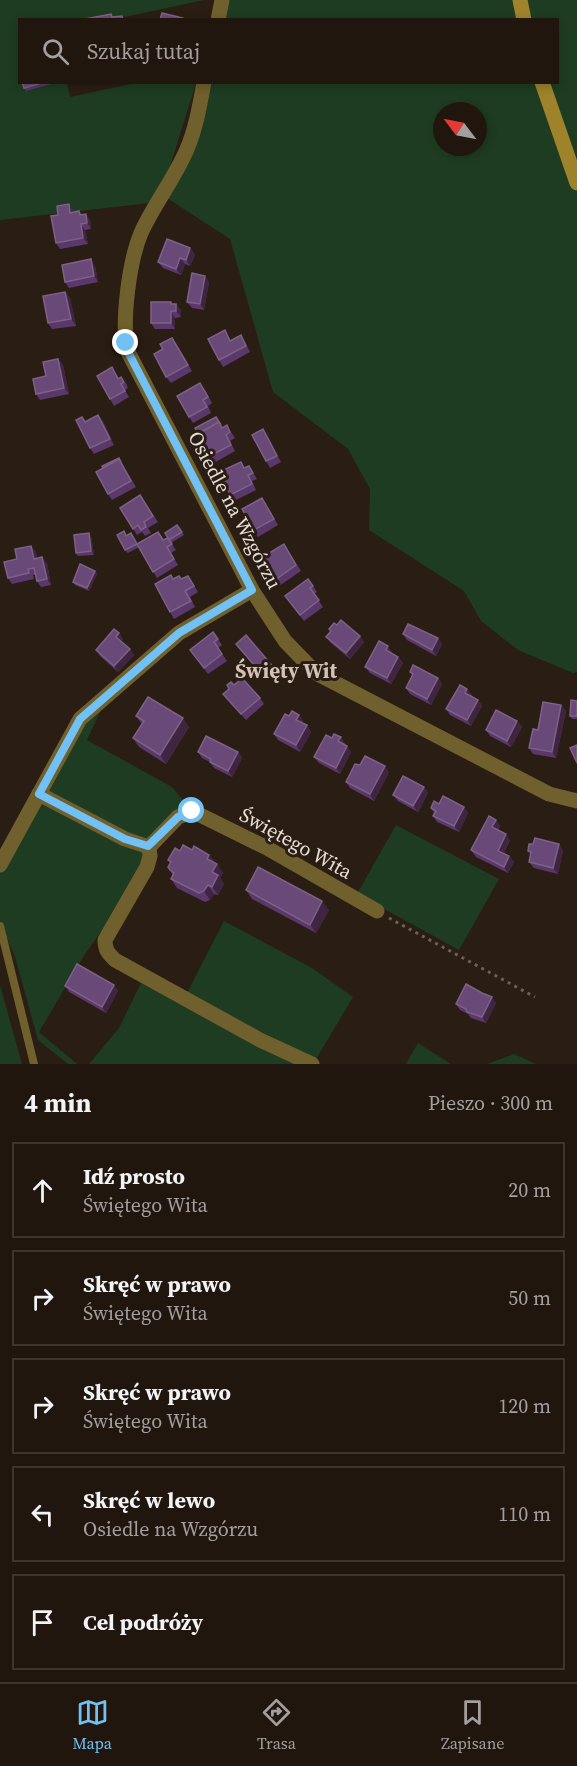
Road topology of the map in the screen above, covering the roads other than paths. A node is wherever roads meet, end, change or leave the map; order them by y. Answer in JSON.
{"nodes":[{"id":1,"x":222,"y":0,"type":"edge"},
{"id":2,"x":519,"y":0,"type":"edge"},
{"id":3,"x":218,"y":18,"type":"edge"},
{"id":4,"x":524,"y":18,"type":"edge"},
{"id":5,"x":203,"y":84,"type":"edge"},
{"id":6,"x":543,"y":84,"type":"edge"},
{"id":7,"x":577,"y":183,"type":"edge"},
{"id":8,"x":252,"y":590,"type":"junction"},
{"id":9,"x":39,"y":794,"type":"junction"},
{"id":10,"x":577,"y":801,"type":"edge"},
{"id":11,"x":148,"y":846,"type":"junction"},
{"id":12,"x":0,"y":865,"type":"edge"},
{"id":13,"x":377,"y":911,"type":"road end"},
{"id":14,"x":0,"y":926,"type":"edge"},
{"id":15,"x":34,"y":1064,"type":"edge"},
{"id":16,"x":312,"y":1064,"type":"edge"}],
"edges":[{"from":1,"to":3,"type":"street"},
{"from":2,"to":4,"type":"main road"},
{"from":5,"to":8,"type":"street","name":"Osiedle na Wzgórzu"},
{"from":6,"to":7,"type":"main road"},
{"from":8,"to":9,"type":"street"},
{"from":8,"to":10,"type":"street","name":"Osiedle na Wzgórzu"},
{"from":9,"to":11,"type":"street"},
{"from":9,"to":12,"type":"street"},
{"from":11,"to":13,"type":"street","name":"Świętego Wita"},
{"from":11,"to":16,"type":"street"},
{"from":14,"to":15,"type":"lane"}]}
